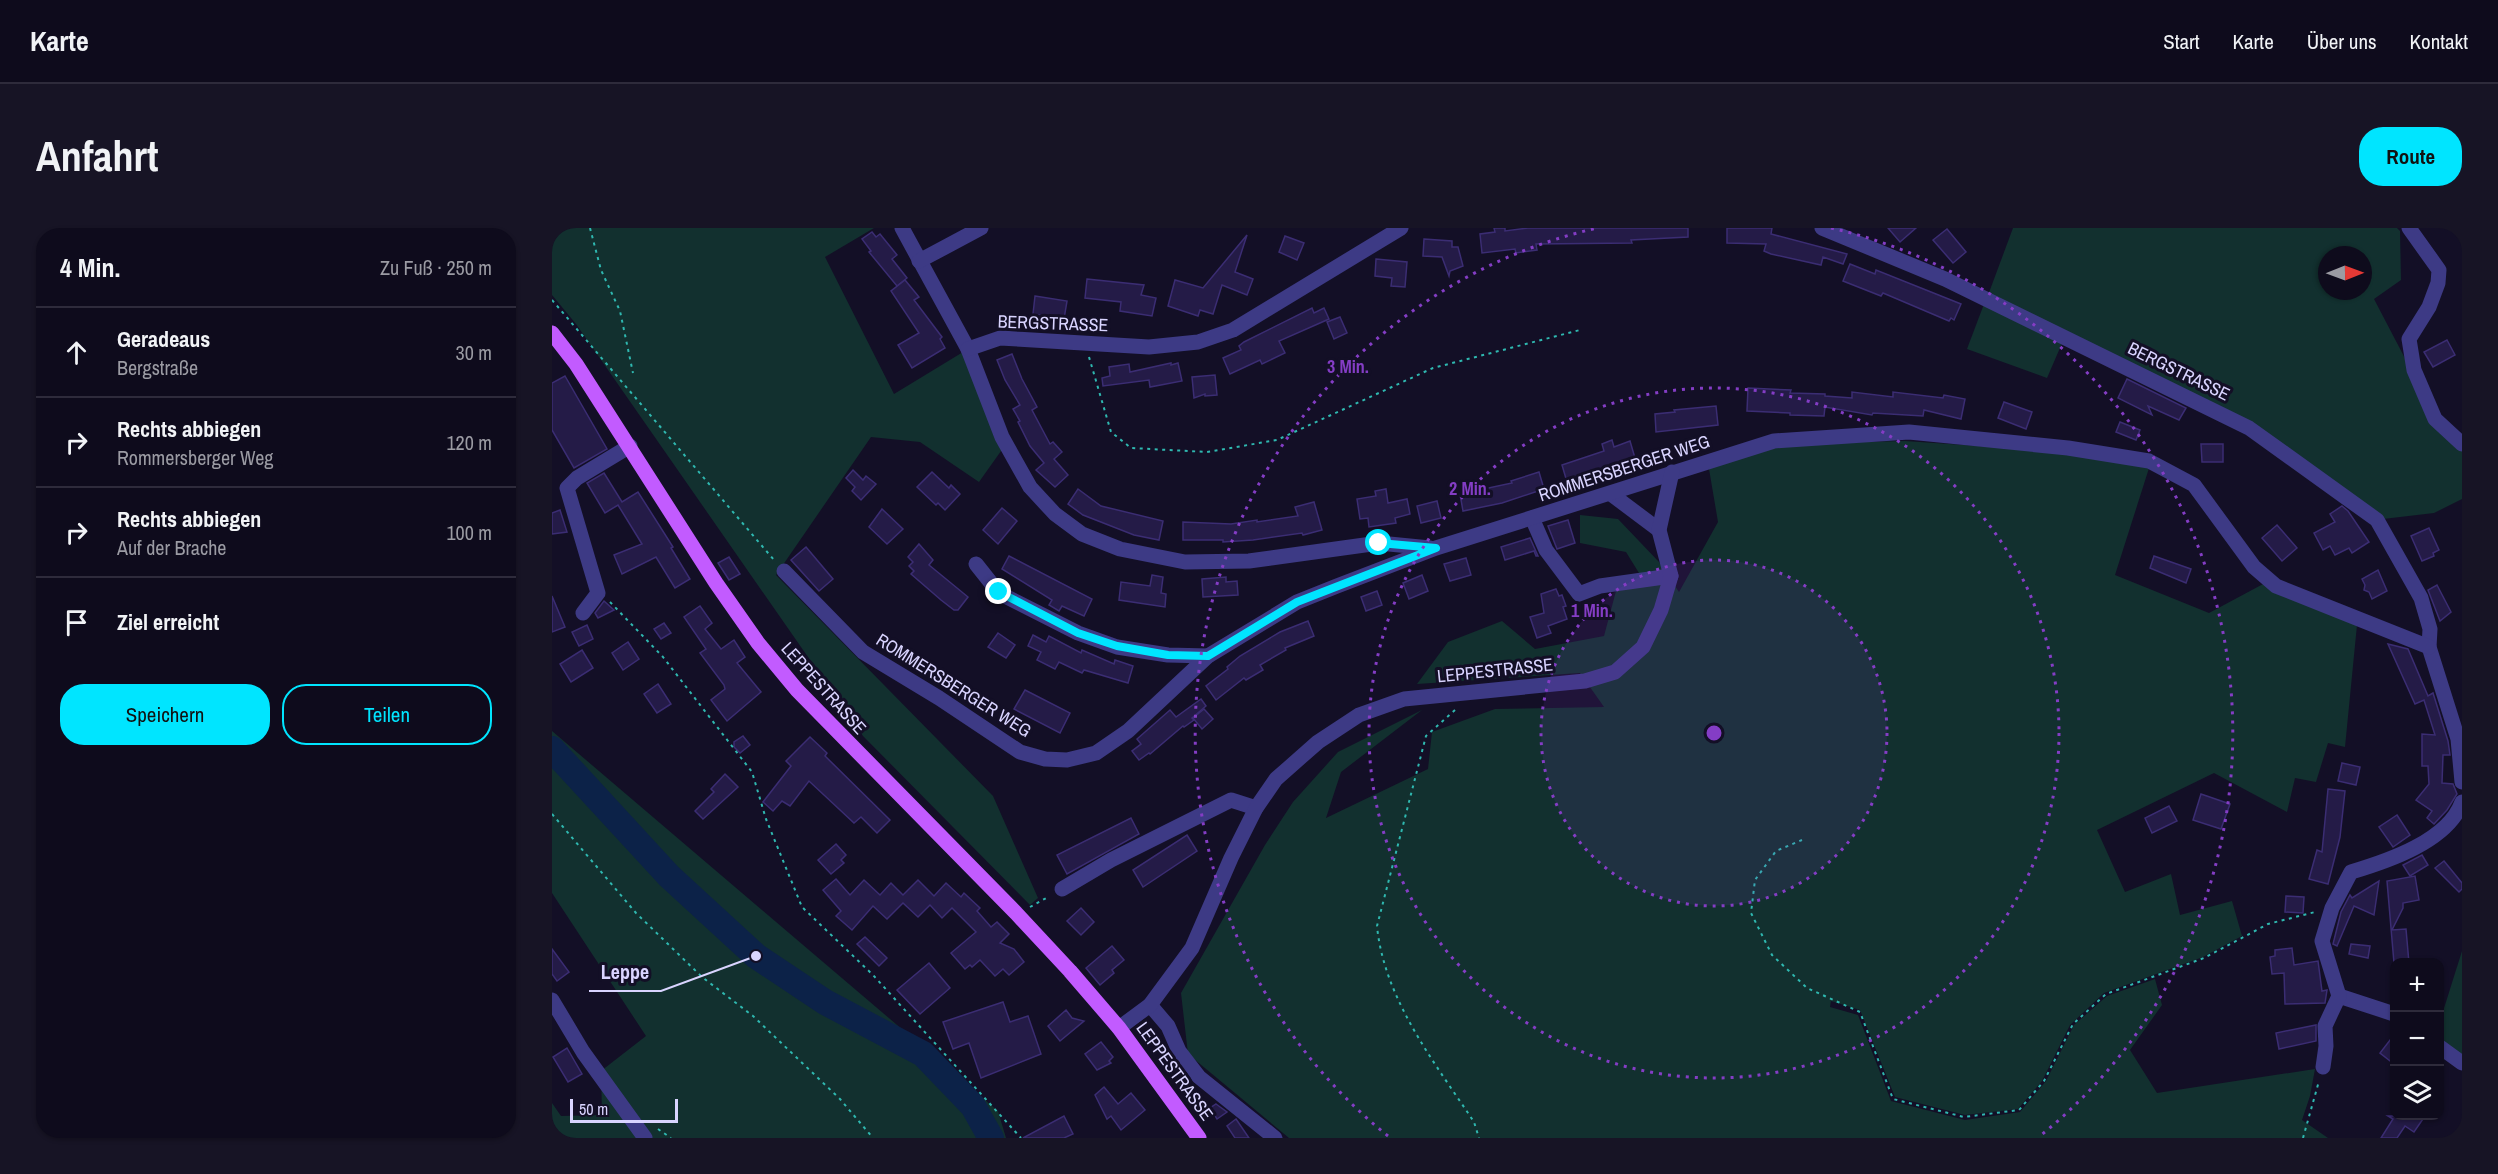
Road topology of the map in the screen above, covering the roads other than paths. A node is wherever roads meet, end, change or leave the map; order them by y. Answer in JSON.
{"nodes":[{"id":1,"x":902,"y":228,"type":"edge"},
{"id":2,"x":981,"y":228,"type":"edge"},
{"id":3,"x":1401,"y":228,"type":"edge"},
{"id":4,"x":1822,"y":228,"type":"edge"},
{"id":5,"x":2409,"y":228,"type":"edge"},
{"id":6,"x":919,"y":261,"type":"junction"},
{"id":7,"x":553,"y":335,"type":"edge"},
{"id":8,"x":968,"y":350,"type":"junction"},
{"id":9,"x":2462,"y":444,"type":"edge"},
{"id":10,"x":630,"y":446,"type":"junction"},
{"id":11,"x":1672,"y":472,"type":"junction"},
{"id":12,"x":1611,"y":494,"type":"junction"},
{"id":13,"x":1532,"y":518,"type":"junction"},
{"id":14,"x":1659,"y":530,"type":"junction"},
{"id":15,"x":1436,"y":548,"type":"junction"},
{"id":16,"x":976,"y":564,"type":"dead end"},
{"id":17,"x":784,"y":571,"type":"road end"},
{"id":18,"x":1671,"y":576,"type":"junction"},
{"id":19,"x":583,"y":613,"type":"dead end"},
{"id":20,"x":2429,"y":646,"type":"junction"},
{"id":21,"x":1208,"y":656,"type":"junction"},
{"id":22,"x":2460,"y":738,"type":"edge"},
{"id":23,"x":2462,"y":782,"type":"edge"},
{"id":24,"x":2462,"y":802,"type":"edge"},
{"id":25,"x":1256,"y":808,"type":"junction"},
{"id":26,"x":1062,"y":890,"type":"road end"},
{"id":27,"x":2339,"y":996,"type":"junction"},
{"id":28,"x":552,"y":1000,"type":"edge"},
{"id":29,"x":1150,"y":1005,"type":"junction"},
{"id":30,"x":2390,"y":1013,"type":"edge"},
{"id":31,"x":1119,"y":1028,"type":"junction"},
{"id":32,"x":2444,"y":1050,"type":"edge"},
{"id":33,"x":2462,"y":1063,"type":"edge"},
{"id":34,"x":2323,"y":1067,"type":"road end"},
{"id":35,"x":645,"y":1138,"type":"edge"},
{"id":36,"x":1198,"y":1138,"type":"edge"},
{"id":37,"x":1275,"y":1138,"type":"edge"}],
"edges":[{"from":1,"to":6,"type":"street"},
{"from":2,"to":6,"type":"street"},
{"from":3,"to":8,"type":"street","name":"BERGSTRASSE"},
{"from":4,"to":20,"type":"street","name":"BERGSTRASSE"},
{"from":5,"to":9,"type":"street"},
{"from":6,"to":8,"type":"street"},
{"from":7,"to":10,"type":"main road","name":"LEPPESTRASSE"},
{"from":8,"to":15,"type":"street"},
{"from":10,"to":19,"type":"street"},
{"from":10,"to":31,"type":"main road","name":"LEPPESTRASSE"},
{"from":11,"to":12,"type":"street","name":"ROMMERSBERGER WEG"},
{"from":11,"to":14,"type":"street"},
{"from":11,"to":20,"type":"street","name":"ROMMERSBERGER WEG"},
{"from":12,"to":13,"type":"street","name":"ROMMERSBERGER WEG"},
{"from":12,"to":14,"type":"street"},
{"from":13,"to":15,"type":"street","name":"ROMMERSBERGER WEG"},
{"from":13,"to":18,"type":"street"},
{"from":14,"to":18,"type":"street"},
{"from":15,"to":21,"type":"street","name":"ROMMERSBERGER WEG"},
{"from":16,"to":21,"type":"street"},
{"from":17,"to":21,"type":"street","name":"ROMMERSBERGER WEG"},
{"from":18,"to":25,"type":"street","name":"LEPPESTRASSE"},
{"from":20,"to":22,"type":"street","name":"BERGSTRASSE"},
{"from":22,"to":23,"type":"street","name":"BERGSTRASSE"},
{"from":24,"to":27,"type":"street"},
{"from":25,"to":26,"type":"street"},
{"from":25,"to":29,"type":"street","name":"LEPPESTRASSE"},
{"from":27,"to":30,"type":"street"},
{"from":27,"to":34,"type":"street"},
{"from":28,"to":35,"type":"street"},
{"from":29,"to":31,"type":"street","name":"LEPPESTRASSE"},
{"from":29,"to":37,"type":"street"},
{"from":31,"to":36,"type":"main road","name":"LEPPESTRASSE"},
{"from":32,"to":33,"type":"street"}]}
